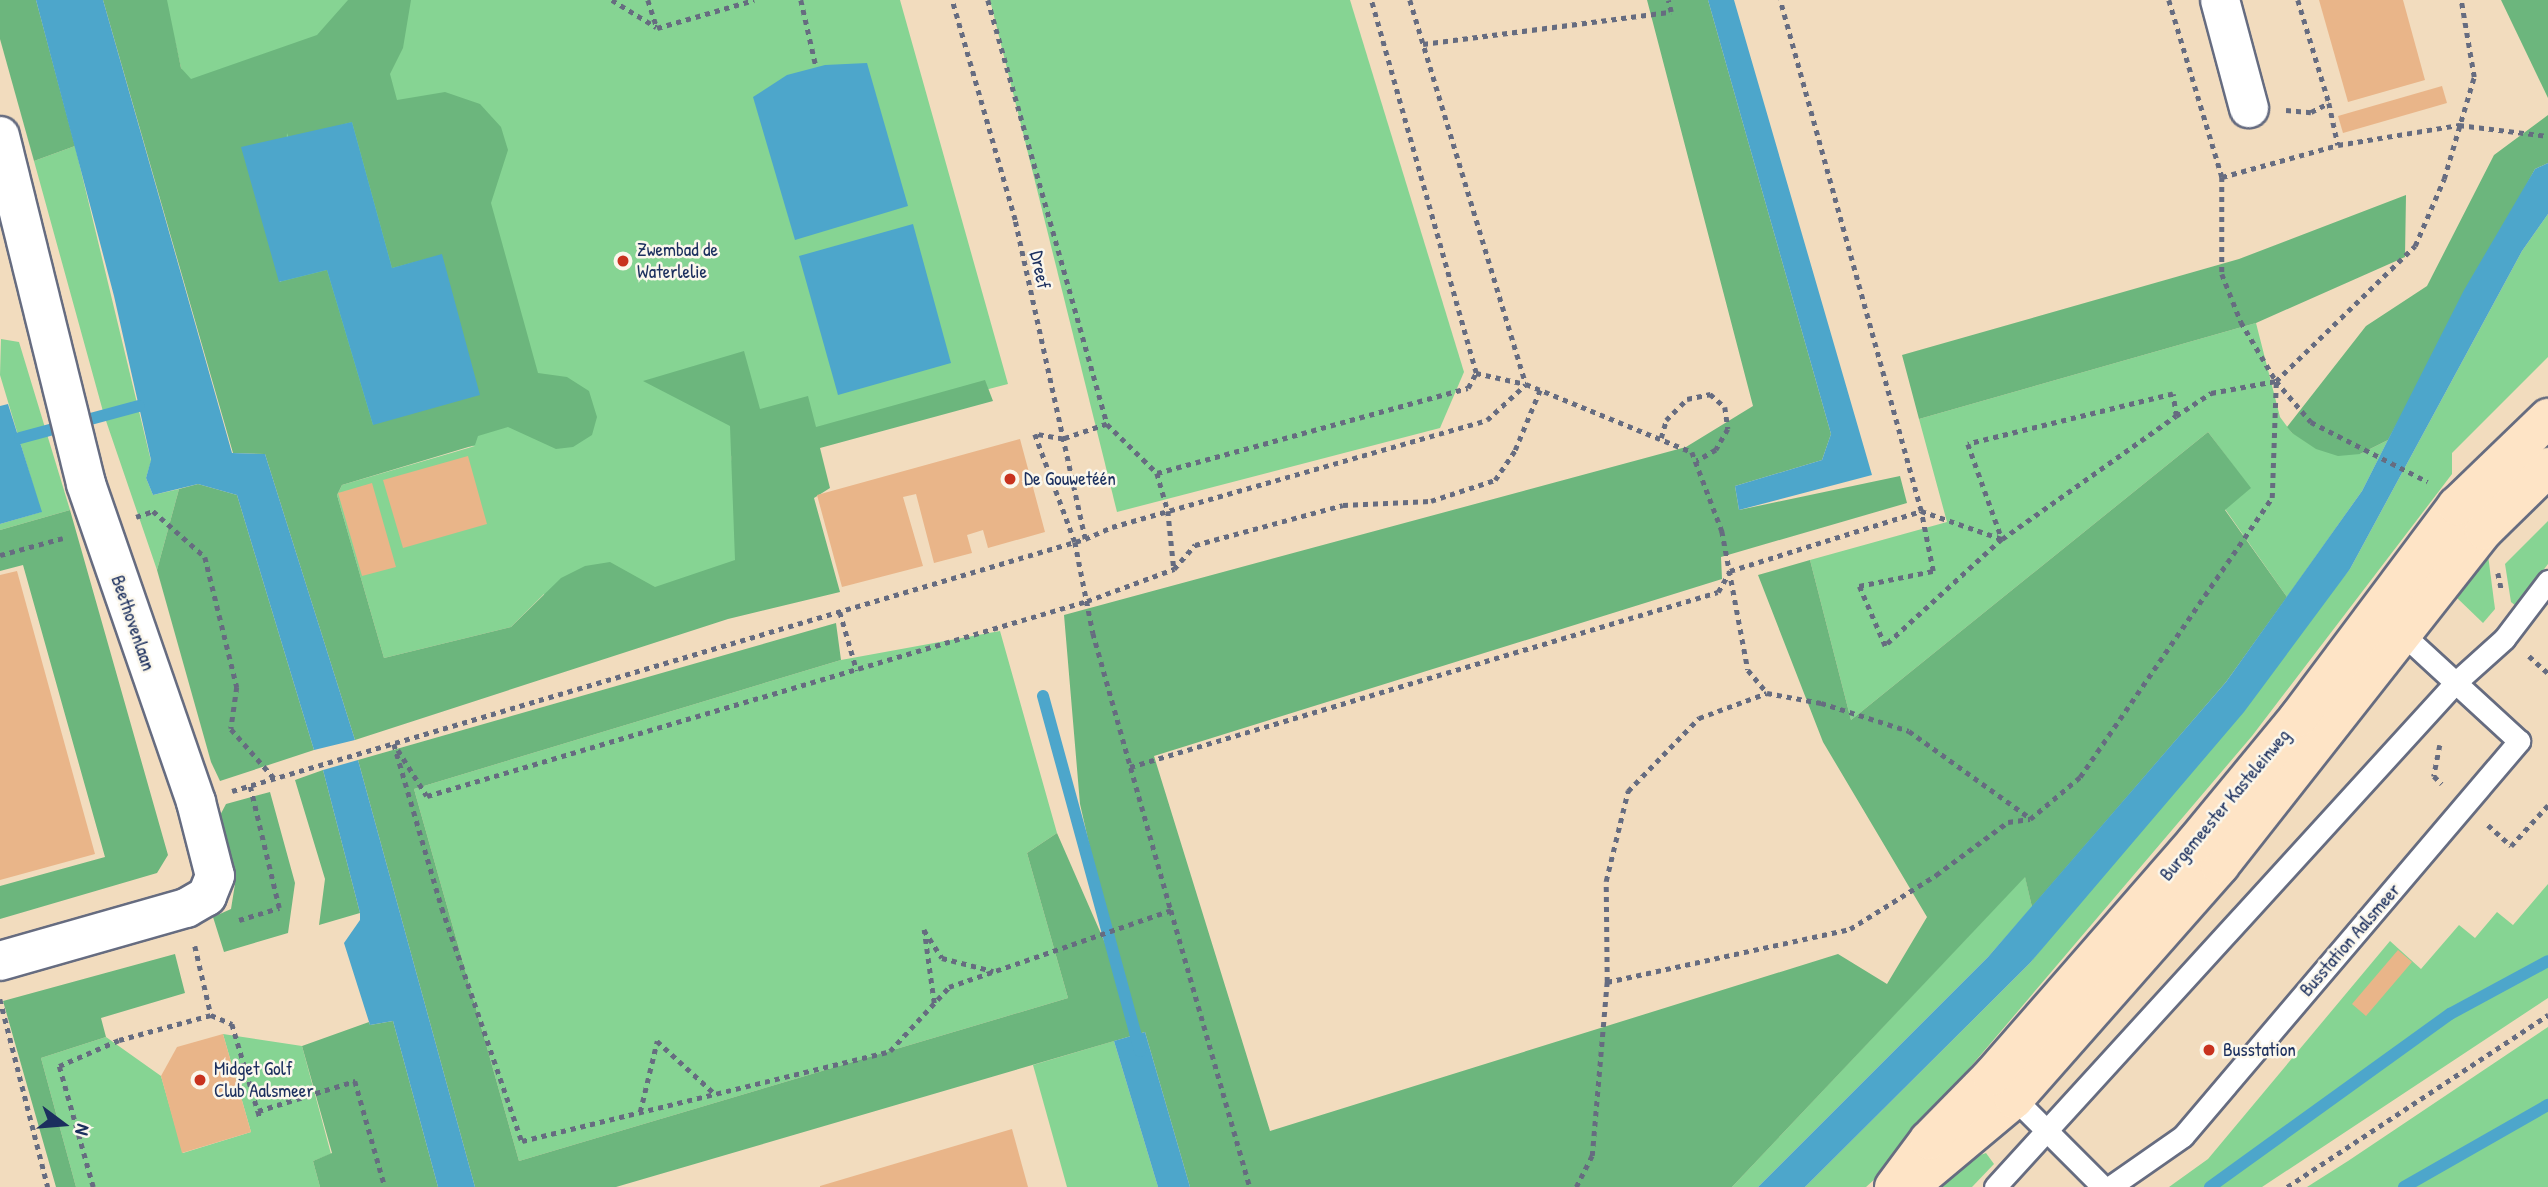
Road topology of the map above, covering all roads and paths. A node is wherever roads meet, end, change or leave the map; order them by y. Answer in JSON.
{"nodes":[{"id":1,"x":612,"y":0,"type":"edge"},
{"id":2,"x":648,"y":0,"type":"edge"},
{"id":3,"x":754,"y":0,"type":"edge"},
{"id":4,"x":801,"y":0,"type":"edge"},
{"id":5,"x":952,"y":0,"type":"edge"},
{"id":6,"x":988,"y":0,"type":"edge"},
{"id":7,"x":1371,"y":0,"type":"edge"},
{"id":8,"x":1410,"y":0,"type":"edge"},
{"id":9,"x":1668,"y":0,"type":"edge"},
{"id":10,"x":1780,"y":0,"type":"edge"},
{"id":11,"x":2169,"y":0,"type":"edge"},
{"id":12,"x":2220,"y":0,"type":"edge"},
{"id":13,"x":2298,"y":0,"type":"edge"},
{"id":14,"x":2461,"y":0,"type":"edge"},
{"id":15,"x":657,"y":28,"type":"junction"},
{"id":16,"x":1423,"y":44,"type":"junction"},
{"id":17,"x":816,"y":66,"type":"dead end"},
{"id":18,"x":2329,"y":103,"type":"junction"},
{"id":19,"x":2249,"y":108,"type":"joint"},
{"id":20,"x":2459,"y":125,"type":"junction"},
{"id":21,"x":0,"y":136,"type":"edge"},
{"id":22,"x":2548,"y":136,"type":"edge"},
{"id":23,"x":2338,"y":145,"type":"junction"},
{"id":24,"x":2222,"y":177,"type":"junction"},
{"id":25,"x":1475,"y":373,"type":"junction"},
{"id":26,"x":2276,"y":381,"type":"junction"},
{"id":27,"x":1526,"y":384,"type":"junction"},
{"id":28,"x":1540,"y":390,"type":"junction"},
{"id":29,"x":2176,"y":416,"type":"junction"},
{"id":30,"x":2548,"y":418,"type":"edge"},
{"id":31,"x":1107,"y":424,"type":"junction"},
{"id":32,"x":1661,"y":438,"type":"junction"},
{"id":33,"x":1063,"y":439,"type":"junction"},
{"id":34,"x":1697,"y":461,"type":"junction"},
{"id":35,"x":2548,"y":467,"type":"edge"},
{"id":36,"x":1157,"y":473,"type":"junction"},
{"id":37,"x":2414,"y":475,"type":"dead end"},
{"id":38,"x":1168,"y":511,"type":"junction"},
{"id":39,"x":1921,"y":511,"type":"junction"},
{"id":40,"x":1085,"y":539,"type":"junction"},
{"id":41,"x":2002,"y":539,"type":"junction"},
{"id":42,"x":1075,"y":542,"type":"junction"},
{"id":43,"x":1174,"y":569,"type":"junction"},
{"id":44,"x":1730,"y":571,"type":"junction"},
{"id":45,"x":2548,"y":582,"type":"edge"},
{"id":46,"x":1087,"y":601,"type":"junction"},
{"id":47,"x":841,"y":612,"type":"junction"},
{"id":48,"x":2389,"y":624,"type":"junction"},
{"id":49,"x":857,"y":671,"type":"junction"},
{"id":50,"x":2455,"y":683,"type":"junction"},
{"id":51,"x":1767,"y":693,"type":"junction"},
{"id":52,"x":394,"y":744,"type":"junction"},
{"id":53,"x":1130,"y":767,"type":"junction"},
{"id":54,"x":250,"y":786,"type":"dead end"},
{"id":55,"x":2548,"y":805,"type":"edge"},
{"id":56,"x":2030,"y":819,"type":"junction"},
{"id":57,"x":2511,"y":846,"type":"dead end"},
{"id":58,"x":186,"y":908,"type":"junction"},
{"id":59,"x":1171,"y":910,"type":"junction"},
{"id":60,"x":0,"y":961,"type":"edge"},
{"id":61,"x":994,"y":971,"type":"junction"},
{"id":62,"x":1608,"y":982,"type":"junction"},
{"id":63,"x":0,"y":999,"type":"edge"},
{"id":64,"x":934,"y":1003,"type":"junction"},
{"id":65,"x":211,"y":1015,"type":"junction"},
{"id":66,"x":2548,"y":1015,"type":"edge"},
{"id":67,"x":2003,"y":1088,"type":"junction"},
{"id":68,"x":714,"y":1094,"type":"junction"},
{"id":69,"x":258,"y":1111,"type":"junction"},
{"id":70,"x":640,"y":1112,"type":"junction"},
{"id":71,"x":260,"y":1118,"type":"dead end"},
{"id":72,"x":2048,"y":1133,"type":"junction"},
{"id":73,"x":48,"y":1187,"type":"edge"},
{"id":74,"x":93,"y":1187,"type":"edge"},
{"id":75,"x":385,"y":1187,"type":"edge"},
{"id":76,"x":1251,"y":1187,"type":"edge"},
{"id":77,"x":1576,"y":1187,"type":"edge"},
{"id":78,"x":1894,"y":1187,"type":"edge"},
{"id":79,"x":1908,"y":1187,"type":"edge"},
{"id":80,"x":1995,"y":1187,"type":"edge"},
{"id":81,"x":2103,"y":1187,"type":"edge"},
{"id":82,"x":2110,"y":1187,"type":"edge"},
{"id":83,"x":2287,"y":1187,"type":"edge"}],
"edges":[{"from":1,"to":15,"type":"path"},
{"from":2,"to":15,"type":"path"},
{"from":3,"to":15,"type":"path"},
{"from":4,"to":17,"type":"path"},
{"from":5,"to":33,"type":"path","name":"Dreef"},
{"from":6,"to":31,"type":"path"},
{"from":7,"to":25,"type":"path"},
{"from":8,"to":16,"type":"path"},
{"from":9,"to":16,"type":"path"},
{"from":10,"to":39,"type":"path"},
{"from":11,"to":24,"type":"path"},
{"from":12,"to":19,"type":"street"},
{"from":13,"to":18,"type":"path"},
{"from":14,"to":20,"type":"path"},
{"from":16,"to":27,"type":"path"},
{"from":18,"to":19,"type":"path"},
{"from":18,"to":23,"type":"path"},
{"from":20,"to":22,"type":"path"},
{"from":20,"to":23,"type":"path"},
{"from":20,"to":26,"type":"path"},
{"from":21,"to":58,"type":"street","name":"Beethovenlaan"},
{"from":23,"to":24,"type":"path"},
{"from":24,"to":26,"type":"path"},
{"from":25,"to":27,"type":"path"},
{"from":25,"to":36,"type":"path"},
{"from":26,"to":29,"type":"path"},
{"from":26,"to":37,"type":"path"},
{"from":26,"to":56,"type":"path"},
{"from":27,"to":28,"type":"path"},
{"from":27,"to":38,"type":"path"},
{"from":28,"to":32,"type":"path"},
{"from":28,"to":43,"type":"path"},
{"from":29,"to":41,"type":"path"},
{"from":29,"to":41,"type":"path"},
{"from":30,"to":48,"type":"main road","name":"Burgemeester Kasteleinweg"},
{"from":31,"to":33,"type":"path"},
{"from":31,"to":36,"type":"path"},
{"from":32,"to":34,"type":"path"},
{"from":32,"to":34,"type":"path"},
{"from":33,"to":40,"type":"path","name":"Dreef"},
{"from":33,"to":42,"type":"path"},
{"from":34,"to":44,"type":"path"},
{"from":35,"to":48,"type":"main road","name":"Burgemeester Kasteleinweg"},
{"from":36,"to":38,"type":"path"},
{"from":38,"to":40,"type":"path"},
{"from":38,"to":43,"type":"path"},
{"from":39,"to":41,"type":"path"},
{"from":39,"to":41,"type":"path"},
{"from":39,"to":44,"type":"path"},
{"from":40,"to":42,"type":"path"},
{"from":42,"to":46,"type":"path"},
{"from":42,"to":47,"type":"path"},
{"from":43,"to":46,"type":"path"},
{"from":44,"to":51,"type":"path"},
{"from":44,"to":53,"type":"path"},
{"from":45,"to":50,"type":"lane"},
{"from":46,"to":49,"type":"path"},
{"from":46,"to":53,"type":"path"},
{"from":47,"to":49,"type":"path"},
{"from":47,"to":52,"type":"path"},
{"from":48,"to":50,"type":"lane","name":"Busstation Aalsmeer"},
{"from":48,"to":67,"type":"main road","name":"Burgemeester Kasteleinweg"},
{"from":49,"to":52,"type":"path"},
{"from":50,"to":72,"type":"lane"},
{"from":50,"to":82,"type":"lane","name":"Busstation Aalsmeer"},
{"from":51,"to":56,"type":"path"},
{"from":51,"to":62,"type":"path"},
{"from":52,"to":54,"type":"path"},
{"from":52,"to":70,"type":"path"},
{"from":53,"to":59,"type":"path"},
{"from":55,"to":57,"type":"path"},
{"from":56,"to":62,"type":"path"},
{"from":58,"to":60,"type":"street","name":"Beethovenlaan"},
{"from":58,"to":65,"type":"path"},
{"from":59,"to":61,"type":"path"},
{"from":59,"to":76,"type":"path"},
{"from":61,"to":64,"type":"path"},
{"from":61,"to":64,"type":"path"},
{"from":62,"to":77,"type":"path"},
{"from":63,"to":73,"type":"path"},
{"from":64,"to":68,"type":"path"},
{"from":65,"to":69,"type":"path"},
{"from":65,"to":74,"type":"path"},
{"from":66,"to":83,"type":"path"},
{"from":67,"to":72,"type":"lane"},
{"from":67,"to":78,"type":"main road","name":"Burgemeester Kasteleinweg"},
{"from":67,"to":79,"type":"main road","name":"Burgemeester Kasteleinweg"},
{"from":68,"to":70,"type":"path"},
{"from":68,"to":70,"type":"path"},
{"from":69,"to":71,"type":"path"},
{"from":69,"to":75,"type":"path"},
{"from":72,"to":80,"type":"lane"},
{"from":72,"to":81,"type":"lane"}]}
